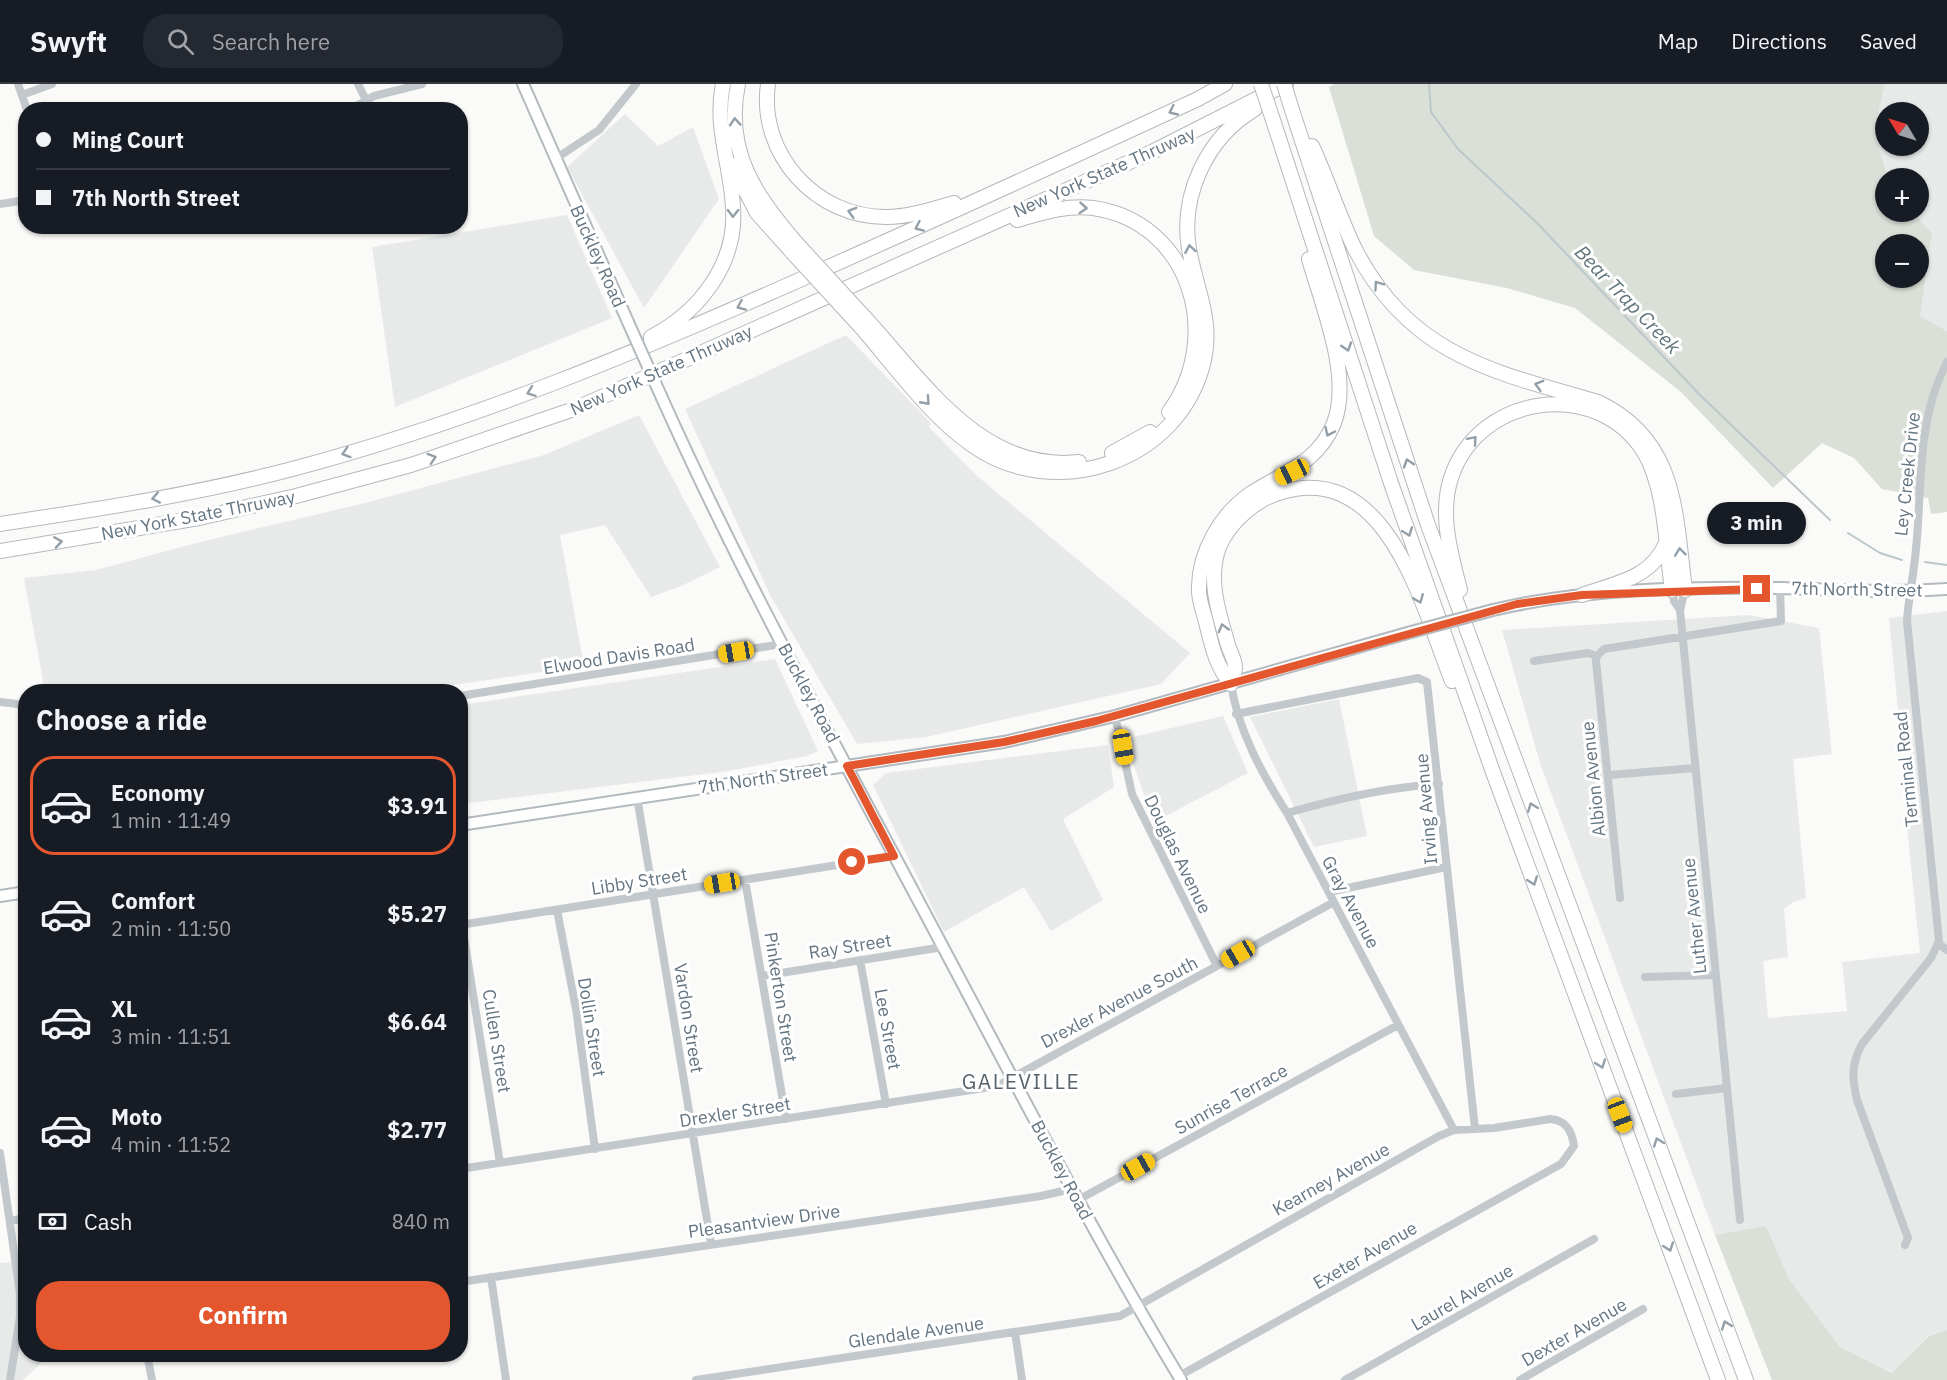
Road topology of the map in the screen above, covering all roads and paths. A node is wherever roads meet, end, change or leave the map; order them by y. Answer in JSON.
{"nodes":[{"id":1,"x":18,"y":84,"type":"edge"},
{"id":2,"x":52,"y":84,"type":"edge"},
{"id":3,"x":358,"y":84,"type":"edge"},
{"id":4,"x":422,"y":84,"type":"edge"},
{"id":5,"x":522,"y":84,"type":"edge"},
{"id":6,"x":636,"y":84,"type":"edge"},
{"id":7,"x":723,"y":84,"type":"edge"},
{"id":8,"x":738,"y":84,"type":"edge"},
{"id":9,"x":768,"y":84,"type":"edge"},
{"id":10,"x":1225,"y":84,"type":"edge"},
{"id":11,"x":1261,"y":84,"type":"edge"},
{"id":12,"x":1285,"y":84,"type":"edge"},
{"id":13,"x":1298,"y":84,"type":"edge"},
{"id":14,"x":22,"y":94,"type":"junction"},
{"id":15,"x":366,"y":100,"type":"junction"},
{"id":16,"x":24,"y":102,"type":"edge"},
{"id":17,"x":363,"y":102,"type":"edge"},
{"id":18,"x":1292,"y":110,"type":"junction"},
{"id":19,"x":722,"y":135,"type":"junction"},
{"id":20,"x":1283,"y":151,"type":"junction"},
{"id":21,"x":555,"y":159,"type":"junction"},
{"id":22,"x":1010,"y":186,"type":"junction"},
{"id":23,"x":18,"y":201,"type":"edge"},
{"id":24,"x":0,"y":204,"type":"edge"},
{"id":25,"x":965,"y":235,"type":"junction"},
{"id":26,"x":795,"y":249,"type":"junction"},
{"id":27,"x":863,"y":323,"type":"junction"},
{"id":28,"x":1947,"y":362,"type":"edge"},
{"id":29,"x":586,"y":371,"type":"junction"},
{"id":30,"x":0,"y":524,"type":"edge"},
{"id":31,"x":1666,"y":543,"type":"junction"},
{"id":32,"x":0,"y":551,"type":"edge"},
{"id":33,"x":1780,"y":588,"type":"junction"},
{"id":34,"x":1947,"y":589,"type":"edge"},
{"id":35,"x":1679,"y":590,"type":"junction"},
{"id":36,"x":1909,"y":592,"type":"junction"},
{"id":37,"x":1582,"y":595,"type":"junction"},
{"id":38,"x":1680,"y":610,"type":"junction"},
{"id":39,"x":1682,"y":638,"type":"junction"},
{"id":40,"x":782,"y":644,"type":"junction"},
{"id":41,"x":1597,"y":656,"type":"junction"},
{"id":42,"x":1476,"y":657,"type":"junction"},
{"id":43,"x":1534,"y":661,"type":"dead end"},
{"id":44,"x":1231,"y":684,"type":"junction"},
{"id":45,"x":468,"y":695,"type":"edge"},
{"id":46,"x":0,"y":702,"type":"edge"},
{"id":47,"x":18,"y":704,"type":"edge"},
{"id":48,"x":1236,"y":714,"type":"junction"},
{"id":49,"x":1115,"y":716,"type":"junction"},
{"id":50,"x":847,"y":766,"type":"junction"},
{"id":51,"x":1695,"y":768,"type":"junction"},
{"id":52,"x":1609,"y":775,"type":"junction"},
{"id":53,"x":1438,"y":784,"type":"junction"},
{"id":54,"x":637,"y":797,"type":"junction"},
{"id":55,"x":1287,"y":813,"type":"junction"},
{"id":56,"x":468,"y":824,"type":"edge"},
{"id":57,"x":1513,"y":826,"type":"junction"},
{"id":58,"x":894,"y":856,"type":"junction"},
{"id":59,"x":1446,"y":867,"type":"junction"},
{"id":60,"x":745,"y":880,"type":"junction"},
{"id":61,"x":1329,"y":892,"type":"junction"},
{"id":62,"x":18,"y":893,"type":"edge"},
{"id":63,"x":653,"y":894,"type":"junction"},
{"id":64,"x":0,"y":896,"type":"edge"},
{"id":65,"x":1620,"y":898,"type":"dead end"},
{"id":66,"x":1334,"y":902,"type":"junction"},
{"id":67,"x":557,"y":910,"type":"junction"},
{"id":68,"x":468,"y":924,"type":"edge"},
{"id":69,"x":1938,"y":943,"type":"junction"},
{"id":70,"x":943,"y":947,"type":"junction"},
{"id":71,"x":1947,"y":950,"type":"edge"},
{"id":72,"x":860,"y":960,"type":"junction"},
{"id":73,"x":1217,"y":966,"type":"junction"},
{"id":74,"x":468,"y":968,"type":"edge"},
{"id":75,"x":1715,"y":975,"type":"junction"},
{"id":76,"x":762,"y":976,"type":"junction"},
{"id":77,"x":1645,"y":977,"type":"dead end"},
{"id":78,"x":1398,"y":1025,"type":"junction"},
{"id":79,"x":1013,"y":1078,"type":"junction"},
{"id":80,"x":1727,"y":1088,"type":"junction"},
{"id":81,"x":1676,"y":1094,"type":"dead end"},
{"id":82,"x":886,"y":1104,"type":"junction"},
{"id":83,"x":786,"y":1119,"type":"junction"},
{"id":84,"x":1475,"y":1129,"type":"junction"},
{"id":85,"x":1454,"y":1130,"type":"junction"},
{"id":86,"x":693,"y":1133,"type":"junction"},
{"id":87,"x":595,"y":1149,"type":"junction"},
{"id":88,"x":0,"y":1153,"type":"edge"},
{"id":89,"x":1566,"y":1160,"type":"joint"},
{"id":90,"x":500,"y":1163,"type":"junction"},
{"id":91,"x":468,"y":1167,"type":"edge"},
{"id":92,"x":1071,"y":1189,"type":"junction"},
{"id":93,"x":1078,"y":1200,"type":"junction"},
{"id":94,"x":18,"y":1220,"type":"edge"},
{"id":95,"x":1740,"y":1220,"type":"dead end"},
{"id":96,"x":10,"y":1221,"type":"junction"},
{"id":97,"x":1594,"y":1239,"type":"dead end"},
{"id":98,"x":711,"y":1244,"type":"junction"},
{"id":99,"x":1905,"y":1245,"type":"dead end"},
{"id":100,"x":491,"y":1277,"type":"junction"},
{"id":101,"x":18,"y":1279,"type":"edge"},
{"id":102,"x":468,"y":1281,"type":"edge"},
{"id":103,"x":1138,"y":1307,"type":"junction"},
{"id":104,"x":1643,"y":1309,"type":"dead end"},
{"id":105,"x":18,"y":1330,"type":"edge"},
{"id":106,"x":1015,"y":1332,"type":"junction"},
{"id":107,"x":149,"y":1362,"type":"edge"},
{"id":108,"x":1180,"y":1378,"type":"edge"},
{"id":109,"x":10,"y":1380,"type":"edge"},
{"id":110,"x":152,"y":1380,"type":"edge"},
{"id":111,"x":506,"y":1380,"type":"edge"},
{"id":112,"x":696,"y":1380,"type":"edge"},
{"id":113,"x":1022,"y":1380,"type":"edge"},
{"id":114,"x":1345,"y":1380,"type":"edge"},
{"id":115,"x":1520,"y":1380,"type":"edge"},
{"id":116,"x":1718,"y":1380,"type":"edge"},
{"id":117,"x":1746,"y":1380,"type":"edge"}],
"edges":[{"from":1,"to":14,"type":"street"},
{"from":2,"to":14,"type":"street"},
{"from":3,"to":15,"type":"street"},
{"from":4,"to":15,"type":"street"},
{"from":5,"to":21,"type":"street","name":"Buckley Road"},
{"from":6,"to":21,"type":"street"},
{"from":7,"to":19,"type":"highway"},
{"from":26,"to":8,"type":"highway","one_way":true},
{"from":22,"to":9,"type":"highway","one_way":true},
{"from":10,"to":22,"type":"highway","name":"New York State Thruway","one_way":true},
{"from":11,"to":20,"type":"highway","bridge":true},
{"from":12,"to":18,"type":"highway","bridge":true},
{"from":12,"to":25,"type":"highway","name":"New York State Thruway"},
{"from":27,"to":13,"type":"highway","one_way":true},
{"from":14,"to":16,"type":"street"},
{"from":15,"to":17,"type":"street"},
{"from":35,"to":18,"type":"highway","one_way":true},
{"from":42,"to":18,"type":"highway","one_way":true},
{"from":19,"to":26,"type":"highway"},
{"from":19,"to":29,"type":"highway","one_way":true},
{"from":20,"to":44,"type":"highway","one_way":true},
{"from":20,"to":57,"type":"highway","one_way":true},
{"from":21,"to":40,"type":"street","name":"Buckley Road","bridge":true},
{"from":22,"to":29,"type":"highway","name":"New York State Thruway","one_way":true},
{"from":23,"to":24,"type":"street"},
{"from":25,"to":27,"type":"highway","one_way":true},
{"from":32,"to":25,"type":"highway","name":"New York State Thruway","one_way":true},
{"from":26,"to":27,"type":"highway","bridge":true},
{"from":28,"to":36,"type":"street","name":"Ley Creek Drive"},
{"from":29,"to":30,"type":"highway","name":"New York State Thruway","one_way":true},
{"from":31,"to":35,"type":"highway"},
{"from":31,"to":37,"type":"highway"},
{"from":42,"to":31,"type":"highway","one_way":true},
{"from":33,"to":35,"type":"street","name":"7th North Street"},
{"from":33,"to":36,"type":"street","name":"7th North Street"},
{"from":33,"to":39,"type":"street"},
{"from":34,"to":36,"type":"street","name":"7th North Street"},
{"from":35,"to":37,"type":"street","name":"7th North Street"},
{"from":35,"to":38,"type":"street","name":"Luther Avenue"},
{"from":35,"to":38,"type":"street","name":"Luther Avenue"},
{"from":36,"to":69,"type":"street","name":"Terminal Road"},
{"from":37,"to":44,"type":"street","name":"7th North Street","bridge":true},
{"from":38,"to":39,"type":"street","name":"Luther Avenue"},
{"from":39,"to":41,"type":"street"},
{"from":39,"to":51,"type":"street","name":"Luther Avenue"},
{"from":40,"to":45,"type":"street","name":"Elwood Davis Road"},
{"from":40,"to":50,"type":"street","name":"Buckley Road"},
{"from":41,"to":43,"type":"street"},
{"from":41,"to":52,"type":"street","name":"Albion Avenue"},
{"from":117,"to":42,"type":"highway","one_way":true},
{"from":44,"to":48,"type":"street","name":"Gray Avenue"},
{"from":44,"to":49,"type":"street","name":"7th North Street"},
{"from":44,"to":57,"type":"highway","one_way":true},
{"from":46,"to":47,"type":"street"},
{"from":48,"to":53,"type":"street","name":"Irving Avenue"},
{"from":48,"to":55,"type":"street","name":"Gray Avenue"},
{"from":49,"to":50,"type":"street","name":"7th North Street"},
{"from":49,"to":73,"type":"street","name":"Douglas Avenue"},
{"from":50,"to":54,"type":"street","name":"7th North Street"},
{"from":50,"to":58,"type":"street","name":"Buckley Road"},
{"from":51,"to":52,"type":"street"},
{"from":51,"to":75,"type":"street","name":"Luther Avenue"},
{"from":52,"to":65,"type":"street","name":"Albion Avenue"},
{"from":53,"to":55,"type":"street"},
{"from":53,"to":59,"type":"street","name":"Irving Avenue"},
{"from":54,"to":56,"type":"street","name":"7th North Street"},
{"from":54,"to":63,"type":"street","name":"Vardon Street"},
{"from":55,"to":61,"type":"street","name":"Gray Avenue"},
{"from":57,"to":116,"type":"highway","one_way":true},
{"from":58,"to":60,"type":"street","name":"Libby Street"},
{"from":58,"to":70,"type":"street","name":"Buckley Road"},
{"from":59,"to":61,"type":"street"},
{"from":59,"to":84,"type":"street","name":"Irving Avenue"},
{"from":60,"to":63,"type":"street","name":"Libby Street"},
{"from":60,"to":76,"type":"street","name":"Pinkerton Street"},
{"from":61,"to":66,"type":"street","name":"Gray Avenue"},
{"from":62,"to":64,"type":"street"},
{"from":63,"to":67,"type":"street","name":"Libby Street"},
{"from":63,"to":86,"type":"street","name":"Vardon Street"},
{"from":66,"to":73,"type":"street","name":"Drexler Avenue South"},
{"from":66,"to":78,"type":"street","name":"Gray Avenue"},
{"from":67,"to":68,"type":"street","name":"Libby Street"},
{"from":67,"to":87,"type":"street","name":"Dollin Street"},
{"from":69,"to":71,"type":"street"},
{"from":69,"to":99,"type":"street"},
{"from":70,"to":72,"type":"street","name":"Ray Street"},
{"from":70,"to":79,"type":"street","name":"Buckley Road"},
{"from":72,"to":76,"type":"street","name":"Ray Street"},
{"from":72,"to":82,"type":"street","name":"Lee Street"},
{"from":73,"to":79,"type":"street","name":"Drexler Avenue South"},
{"from":74,"to":90,"type":"street","name":"Cullen Street"},
{"from":75,"to":77,"type":"street"},
{"from":75,"to":80,"type":"street","name":"Luther Avenue"},
{"from":76,"to":83,"type":"street","name":"Pinkerton Street"},
{"from":78,"to":85,"type":"street","name":"Gray Avenue"},
{"from":78,"to":93,"type":"street","name":"Sunrise Terrace"},
{"from":79,"to":82,"type":"street","name":"Drexler Street"},
{"from":79,"to":92,"type":"street","name":"Buckley Road"},
{"from":80,"to":81,"type":"street"},
{"from":80,"to":95,"type":"street","name":"Luther Avenue"},
{"from":82,"to":83,"type":"street","name":"Drexler Street"},
{"from":83,"to":86,"type":"street","name":"Drexler Street"},
{"from":84,"to":85,"type":"street","name":"Kearney Avenue"},
{"from":84,"to":89,"type":"street","name":"Kearney Avenue"},
{"from":85,"to":103,"type":"street","name":"Kearney Avenue"},
{"from":86,"to":87,"type":"street","name":"Drexler Street"},
{"from":86,"to":98,"type":"street","name":"Vardon Street"},
{"from":87,"to":90,"type":"street","name":"Drexler Street"},
{"from":88,"to":96,"type":"street"},
{"from":89,"to":108,"type":"street","name":"Exeter Avenue"},
{"from":90,"to":91,"type":"street","name":"Drexler Street"},
{"from":92,"to":93,"type":"street","name":"Buckley Road"},
{"from":92,"to":98,"type":"street","name":"Pleasantview Drive"},
{"from":93,"to":103,"type":"street","name":"Buckley Road"},
{"from":94,"to":96,"type":"street"},
{"from":96,"to":101,"type":"street"},
{"from":97,"to":114,"type":"street","name":"Laurel Avenue"},
{"from":98,"to":100,"type":"street","name":"Pleasantview Drive"},
{"from":100,"to":102,"type":"street","name":"Pleasantview Drive"},
{"from":100,"to":111,"type":"street"},
{"from":103,"to":106,"type":"street","name":"Glendale Avenue"},
{"from":103,"to":108,"type":"street","name":"Buckley Road"},
{"from":104,"to":115,"type":"street","name":"Dexter Avenue"},
{"from":105,"to":109,"type":"street"},
{"from":106,"to":112,"type":"street","name":"Glendale Avenue"},
{"from":106,"to":113,"type":"street"},
{"from":107,"to":110,"type":"street"}]}
